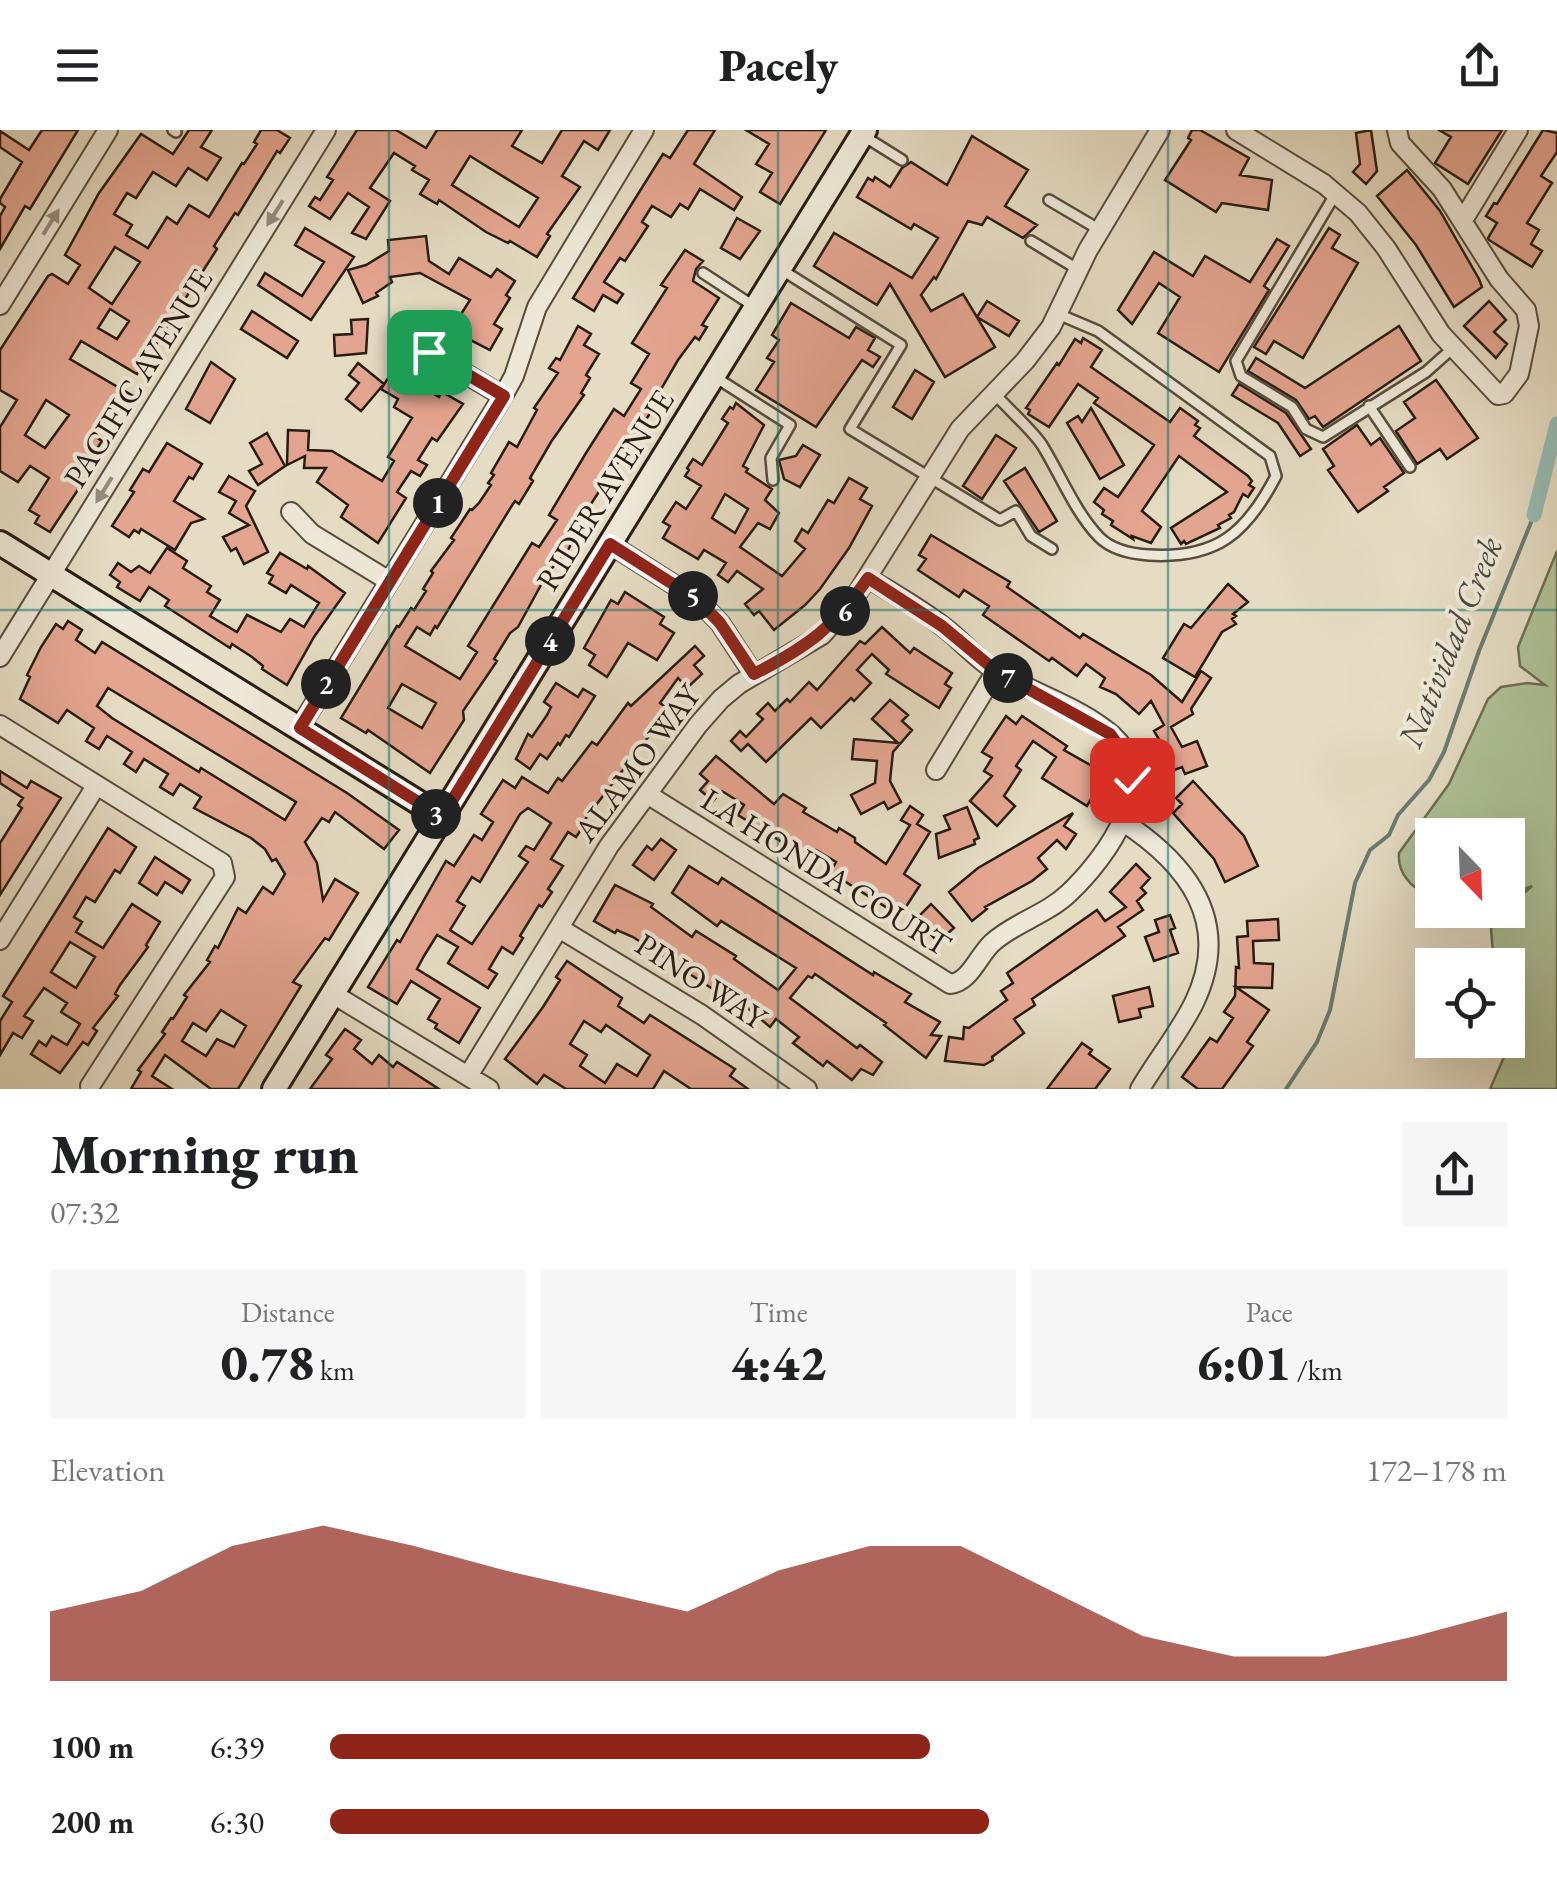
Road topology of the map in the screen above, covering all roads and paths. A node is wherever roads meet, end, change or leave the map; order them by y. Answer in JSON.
{"nodes":[{"id":1,"x":108,"y":130,"type":"edge"},
{"id":2,"x":326,"y":130,"type":"edge"},
{"id":3,"x":644,"y":130,"type":"edge"},
{"id":4,"x":1160,"y":130,"type":"edge"},
{"id":5,"x":1236,"y":130,"type":"edge"},
{"id":6,"x":1397,"y":130,"type":"edge"},
{"id":7,"x":1518,"y":130,"type":"edge"},
{"id":8,"x":864,"y":132,"type":"edge"},
{"id":9,"x":902,"y":160,"type":"dead end"},
{"id":10,"x":1336,"y":193,"type":"junction"},
{"id":11,"x":1049,"y":200,"type":"dead end"},
{"id":12,"x":1463,"y":220,"type":"junction"},
{"id":13,"x":1100,"y":230,"type":"junction"},
{"id":14,"x":1030,"y":241,"type":"dead end"},
{"id":15,"x":780,"y":269,"type":"junction"},
{"id":16,"x":1079,"y":270,"type":"junction"},
{"id":17,"x":703,"y":273,"type":"dead end"},
{"id":18,"x":0,"y":306,"type":"edge"},
{"id":19,"x":756,"y":308,"type":"junction"},
{"id":20,"x":1058,"y":314,"type":"junction"},
{"id":21,"x":403,"y":326,"type":"dead end"},
{"id":22,"x":1453,"y":348,"type":"junction"},
{"id":23,"x":714,"y":377,"type":"junction"},
{"id":24,"x":994,"y":392,"type":"junction"},
{"id":25,"x":504,"y":396,"type":"junction"},
{"id":26,"x":1368,"y":406,"type":"junction"},
{"id":27,"x":1410,"y":467,"type":"dead end"},
{"id":28,"x":930,"y":477,"type":"junction"},
{"id":29,"x":773,"y":480,"type":"dead end"},
{"id":30,"x":291,"y":512,"type":"dead end"},
{"id":31,"x":0,"y":543,"type":"edge"},
{"id":32,"x":610,"y":544,"type":"junction"},
{"id":33,"x":1052,"y":549,"type":"dead end"},
{"id":34,"x":52,"y":576,"type":"junction"},
{"id":35,"x":868,"y":578,"type":"junction"},
{"id":36,"x":389,"y":580,"type":"junction"},
{"id":37,"x":0,"y":657,"type":"edge"},
{"id":38,"x":996,"y":671,"type":"junction"},
{"id":39,"x":754,"y":674,"type":"junction"},
{"id":40,"x":0,"y":725,"type":"edge"},
{"id":41,"x":300,"y":728,"type":"junction"},
{"id":42,"x":936,"y":770,"type":"dead end"},
{"id":43,"x":96,"y":786,"type":"junction"},
{"id":44,"x":646,"y":794,"type":"junction"},
{"id":45,"x":442,"y":817,"type":"junction"},
{"id":46,"x":1122,"y":821,"type":"junction"},
{"id":47,"x":559,"y":928,"type":"junction"},
{"id":48,"x":0,"y":940,"type":"edge"},
{"id":49,"x":333,"y":994,"type":"junction"},
{"id":50,"x":468,"y":1076,"type":"junction"},
{"id":51,"x":90,"y":1086,"type":"dead end"},
{"id":52,"x":274,"y":1089,"type":"edge"},
{"id":53,"x":488,"y":1089,"type":"edge"},
{"id":54,"x":806,"y":1089,"type":"edge"},
{"id":55,"x":1140,"y":1089,"type":"edge"}],
"edges":[{"from":18,"to":1,"type":"street","one_way":true},
{"from":2,"to":34,"type":"street","name":"PACIFIC AVENUE","one_way":true},
{"from":3,"to":25,"type":"street"},
{"from":4,"to":13,"type":"street","name":"ALAMO WAY"},
{"from":5,"to":10,"type":"street"},
{"from":6,"to":12,"type":"street"},
{"from":7,"to":12,"type":"street"},
{"from":8,"to":9,"type":"lane"},
{"from":8,"to":15,"type":"street","name":"RIDER AVENUE"},
{"from":10,"to":22,"type":"street"},
{"from":10,"to":26,"type":"lane"},
{"from":11,"to":13,"type":"lane"},
{"from":12,"to":22,"type":"street"},
{"from":13,"to":16,"type":"street","name":"ALAMO WAY"},
{"from":14,"to":16,"type":"lane"},
{"from":15,"to":19,"type":"street","name":"RIDER AVENUE"},
{"from":15,"to":28,"type":"lane"},
{"from":16,"to":20,"type":"street","name":"ALAMO WAY"},
{"from":17,"to":19,"type":"lane"},
{"from":19,"to":23,"type":"street","name":"RIDER AVENUE"},
{"from":20,"to":24,"type":"street","name":"ALAMO WAY"},
{"from":20,"to":24,"type":"lane"},
{"from":21,"to":25,"type":"street"},
{"from":22,"to":26,"type":"lane"},
{"from":23,"to":29,"type":"lane"},
{"from":23,"to":32,"type":"street","name":"RIDER AVENUE"},
{"from":24,"to":28,"type":"street","name":"ALAMO WAY"},
{"from":25,"to":36,"type":"street"},
{"from":26,"to":27,"type":"lane"},
{"from":28,"to":33,"type":"lane"},
{"from":28,"to":35,"type":"street","name":"ALAMO WAY"},
{"from":30,"to":36,"type":"street"},
{"from":31,"to":34,"type":"street"},
{"from":32,"to":39,"type":"street"},
{"from":32,"to":45,"type":"street","name":"RIDER AVENUE"},
{"from":34,"to":37,"type":"street","name":"PACIFIC AVENUE"},
{"from":34,"to":41,"type":"street"},
{"from":35,"to":38,"type":"street","name":"LA HONDA COURT"},
{"from":35,"to":39,"type":"street","name":"ALAMO WAY"},
{"from":36,"to":41,"type":"street"},
{"from":38,"to":42,"type":"street"},
{"from":38,"to":46,"type":"street","name":"LA HONDA COURT"},
{"from":39,"to":44,"type":"street","name":"ALAMO WAY"},
{"from":40,"to":43,"type":"street"},
{"from":41,"to":45,"type":"street"},
{"from":43,"to":48,"type":"street"},
{"from":43,"to":51,"type":"street"},
{"from":44,"to":46,"type":"street","name":"LA HONDA COURT"},
{"from":44,"to":47,"type":"street","name":"ALAMO WAY"},
{"from":45,"to":49,"type":"street","name":"RIDER AVENUE"},
{"from":46,"to":55,"type":"street"},
{"from":47,"to":50,"type":"street","name":"ALAMO WAY"},
{"from":47,"to":54,"type":"street","name":"PINO WAY"},
{"from":49,"to":50,"type":"street"},
{"from":49,"to":52,"type":"street","name":"RIDER AVENUE"},
{"from":50,"to":53,"type":"street"}]}
